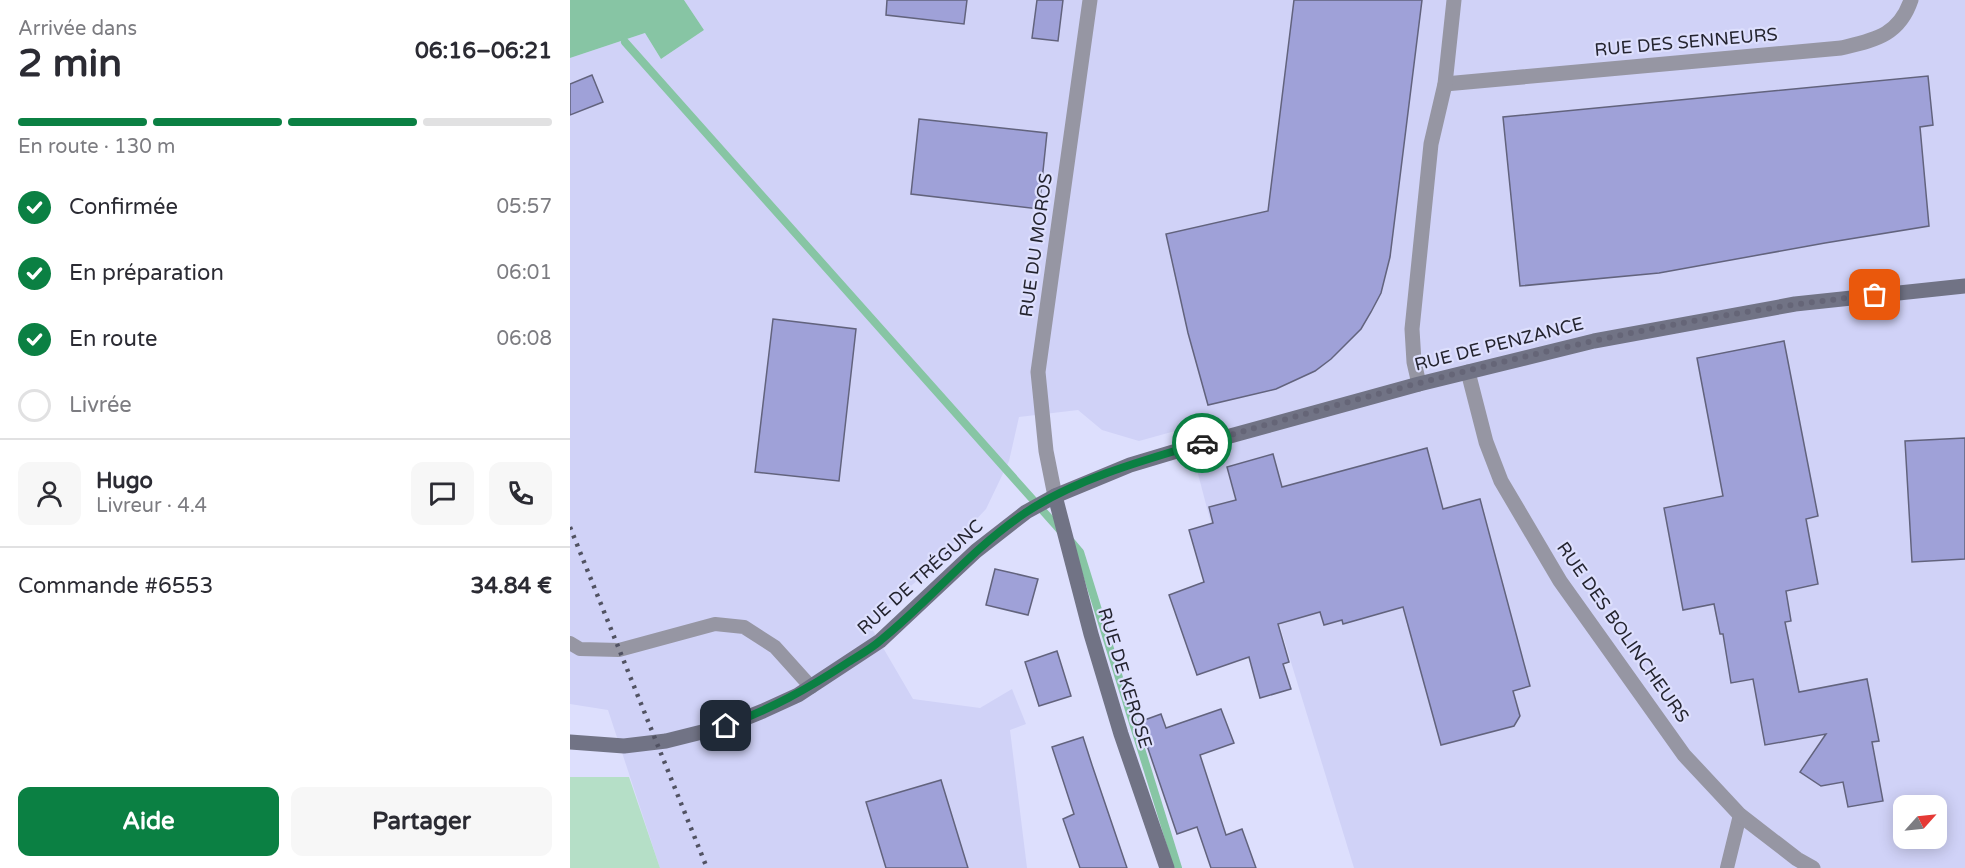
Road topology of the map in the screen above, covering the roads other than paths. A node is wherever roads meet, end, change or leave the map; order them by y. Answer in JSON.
{"nodes":[{"id":1,"x":1090,"y":0,"type":"edge"},
{"id":2,"x":1454,"y":0,"type":"edge"},
{"id":3,"x":1911,"y":0,"type":"edge"},
{"id":4,"x":1444,"y":84,"type":"junction"},
{"id":5,"x":1965,"y":286,"type":"edge"},
{"id":6,"x":1468,"y":372,"type":"junction"},
{"id":7,"x":1419,"y":384,"type":"junction"},
{"id":8,"x":1055,"y":496,"type":"junction"},
{"id":9,"x":570,"y":643,"type":"edge"},
{"id":10,"x":811,"y":687,"type":"junction"},
{"id":11,"x":570,"y":742,"type":"edge"},
{"id":12,"x":1740,"y":815,"type":"junction"},
{"id":13,"x":1167,"y":868,"type":"edge"},
{"id":14,"x":1727,"y":868,"type":"edge"},
{"id":15,"x":1813,"y":868,"type":"edge"}],
"edges":[{"from":1,"to":8,"type":"street","name":"RUE DU MOROS"},
{"from":2,"to":4,"type":"street"},
{"from":3,"to":4,"type":"street","name":"RUE DES SENNEURS"},
{"from":4,"to":7,"type":"street"},
{"from":5,"to":6,"type":"main road","name":"RUE DE PENZANCE"},
{"from":6,"to":7,"type":"main road","name":"RUE DE PENZANCE"},
{"from":6,"to":12,"type":"street","name":"RUE DES BOLINCHEURS"},
{"from":7,"to":8,"type":"main road","name":"RUE DE PENZANCE"},
{"from":8,"to":10,"type":"main road","name":"RUE DE TRÉGUNC"},
{"from":8,"to":13,"type":"main road","name":"RUE DE KEROSE"},
{"from":9,"to":10,"type":"lane"},
{"from":10,"to":11,"type":"main road","name":"RUE DE TRÉGUNC"},
{"from":12,"to":14,"type":"lane"},
{"from":12,"to":15,"type":"street","name":"RUE DES BOLINCHEURS"}]}
